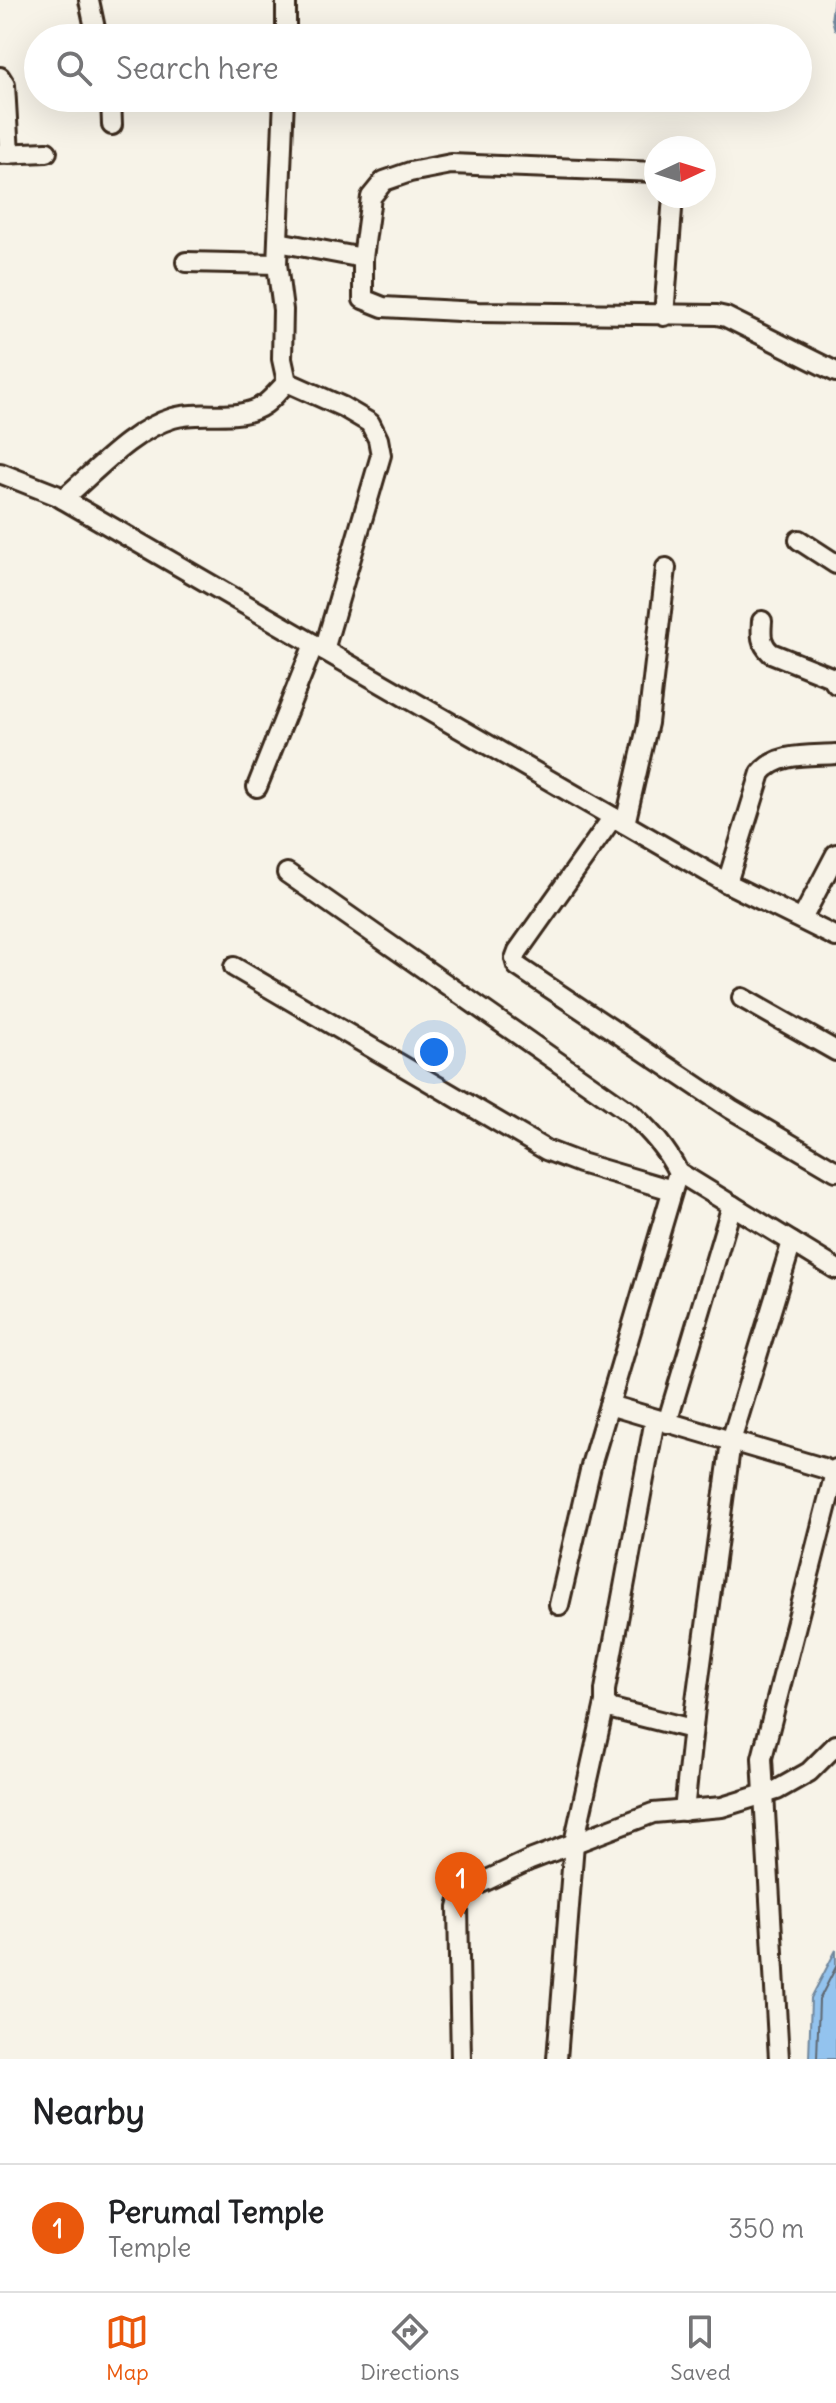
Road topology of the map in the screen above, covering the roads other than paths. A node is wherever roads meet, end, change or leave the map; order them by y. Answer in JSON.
{"nodes":[{"id":1,"x":89,"y":0,"type":"edge"},
{"id":2,"x":286,"y":0,"type":"edge"},
{"id":3,"x":94,"y":24,"type":"edge"},
{"id":4,"x":286,"y":24,"type":"edge"},
{"id":5,"x":0,"y":77,"type":"edge"},
{"id":6,"x":112,"y":112,"type":"edge"},
{"id":7,"x":283,"y":112,"type":"edge"},
{"id":8,"x":112,"y":125,"type":"dead end"},
{"id":9,"x":47,"y":152,"type":"dead end"},
{"id":10,"x":4,"y":154,"type":"edge"},
{"id":11,"x":644,"y":172,"type":"edge"},
{"id":12,"x":672,"y":208,"type":"edge"},
{"id":13,"x":278,"y":242,"type":"junction"},
{"id":14,"x":363,"y":258,"type":"junction"},
{"id":15,"x":186,"y":262,"type":"dead end"},
{"id":16,"x":277,"y":264,"type":"junction"},
{"id":17,"x":664,"y":316,"type":"junction"},
{"id":18,"x":836,"y":372,"type":"edge"},
{"id":19,"x":287,"y":382,"type":"junction"},
{"id":20,"x":0,"y":473,"type":"edge"},
{"id":21,"x":63,"y":499,"type":"junction"},
{"id":22,"x":799,"y":540,"type":"dead end"},
{"id":23,"x":836,"y":564,"type":"edge"},
{"id":24,"x":666,"y":568,"type":"dead end"},
{"id":25,"x":762,"y":621,"type":"dead end"},
{"id":26,"x":319,"y":647,"type":"junction"},
{"id":27,"x":836,"y":684,"type":"edge"},
{"id":28,"x":836,"y":754,"type":"edge"},
{"id":29,"x":257,"y":787,"type":"dead end"},
{"id":30,"x":619,"y":821,"type":"junction"},
{"id":31,"x":836,"y":854,"type":"edge"},
{"id":32,"x":287,"y":873,"type":"dead end"},
{"id":33,"x":727,"y":883,"type":"junction"},
{"id":34,"x":802,"y":919,"type":"junction"},
{"id":35,"x":836,"y":937,"type":"edge"},
{"id":36,"x":234,"y":967,"type":"dead end"},
{"id":37,"x":742,"y":998,"type":"dead end"},
{"id":38,"x":836,"y":1051,"type":"edge"},
{"id":39,"x":836,"y":1171,"type":"edge"},
{"id":40,"x":675,"y":1181,"type":"junction"},
{"id":41,"x":732,"y":1205,"type":"junction"},
{"id":42,"x":792,"y":1242,"type":"junction"},
{"id":43,"x":836,"y":1269,"type":"edge"},
{"id":44,"x":609,"y":1405,"type":"junction"},
{"id":45,"x":661,"y":1421,"type":"junction"},
{"id":46,"x":731,"y":1441,"type":"junction"},
{"id":47,"x":836,"y":1472,"type":"edge"},
{"id":48,"x":559,"y":1605,"type":"dead end"},
{"id":49,"x":605,"y":1703,"type":"junction"},
{"id":50,"x":692,"y":1729,"type":"junction"},
{"id":51,"x":836,"y":1745,"type":"edge"},
{"id":52,"x":764,"y":1794,"type":"junction"},
{"id":53,"x":684,"y":1811,"type":"junction"},
{"id":54,"x":574,"y":1843,"type":"junction"},
{"id":55,"x":461,"y":2059,"type":"edge"},
{"id":56,"x":557,"y":2059,"type":"edge"},
{"id":57,"x":779,"y":2059,"type":"edge"}],
"edges":[{"from":1,"to":3,"type":"street"},
{"from":2,"to":4,"type":"street"},
{"from":5,"to":10,"type":"street"},
{"from":6,"to":8,"type":"street"},
{"from":7,"to":13,"type":"street"},
{"from":9,"to":10,"type":"street"},
{"from":11,"to":14,"type":"street"},
{"from":12,"to":17,"type":"street"},
{"from":13,"to":14,"type":"street"},
{"from":13,"to":16,"type":"street"},
{"from":14,"to":17,"type":"street"},
{"from":15,"to":16,"type":"street"},
{"from":16,"to":19,"type":"street"},
{"from":17,"to":18,"type":"street"},
{"from":19,"to":21,"type":"street"},
{"from":19,"to":26,"type":"street"},
{"from":20,"to":21,"type":"street"},
{"from":21,"to":26,"type":"street"},
{"from":22,"to":23,"type":"street"},
{"from":24,"to":30,"type":"street"},
{"from":25,"to":27,"type":"street"},
{"from":26,"to":29,"type":"street"},
{"from":26,"to":30,"type":"street"},
{"from":28,"to":33,"type":"street"},
{"from":30,"to":33,"type":"street"},
{"from":30,"to":39,"type":"street"},
{"from":31,"to":34,"type":"street"},
{"from":32,"to":40,"type":"street"},
{"from":33,"to":34,"type":"street"},
{"from":34,"to":35,"type":"street"},
{"from":36,"to":40,"type":"street"},
{"from":37,"to":38,"type":"street"},
{"from":40,"to":41,"type":"street"},
{"from":40,"to":44,"type":"street"},
{"from":41,"to":42,"type":"street"},
{"from":41,"to":45,"type":"street"},
{"from":42,"to":43,"type":"street"},
{"from":42,"to":46,"type":"street"},
{"from":44,"to":45,"type":"street"},
{"from":44,"to":48,"type":"street"},
{"from":45,"to":46,"type":"street"},
{"from":45,"to":49,"type":"street"},
{"from":46,"to":47,"type":"street"},
{"from":46,"to":50,"type":"street"},
{"from":47,"to":52,"type":"street"},
{"from":49,"to":50,"type":"street"},
{"from":49,"to":54,"type":"street"},
{"from":50,"to":53,"type":"street"},
{"from":51,"to":52,"type":"street"},
{"from":52,"to":53,"type":"street"},
{"from":52,"to":57,"type":"street"},
{"from":53,"to":54,"type":"street"},
{"from":54,"to":55,"type":"street"},
{"from":54,"to":56,"type":"street"}]}
